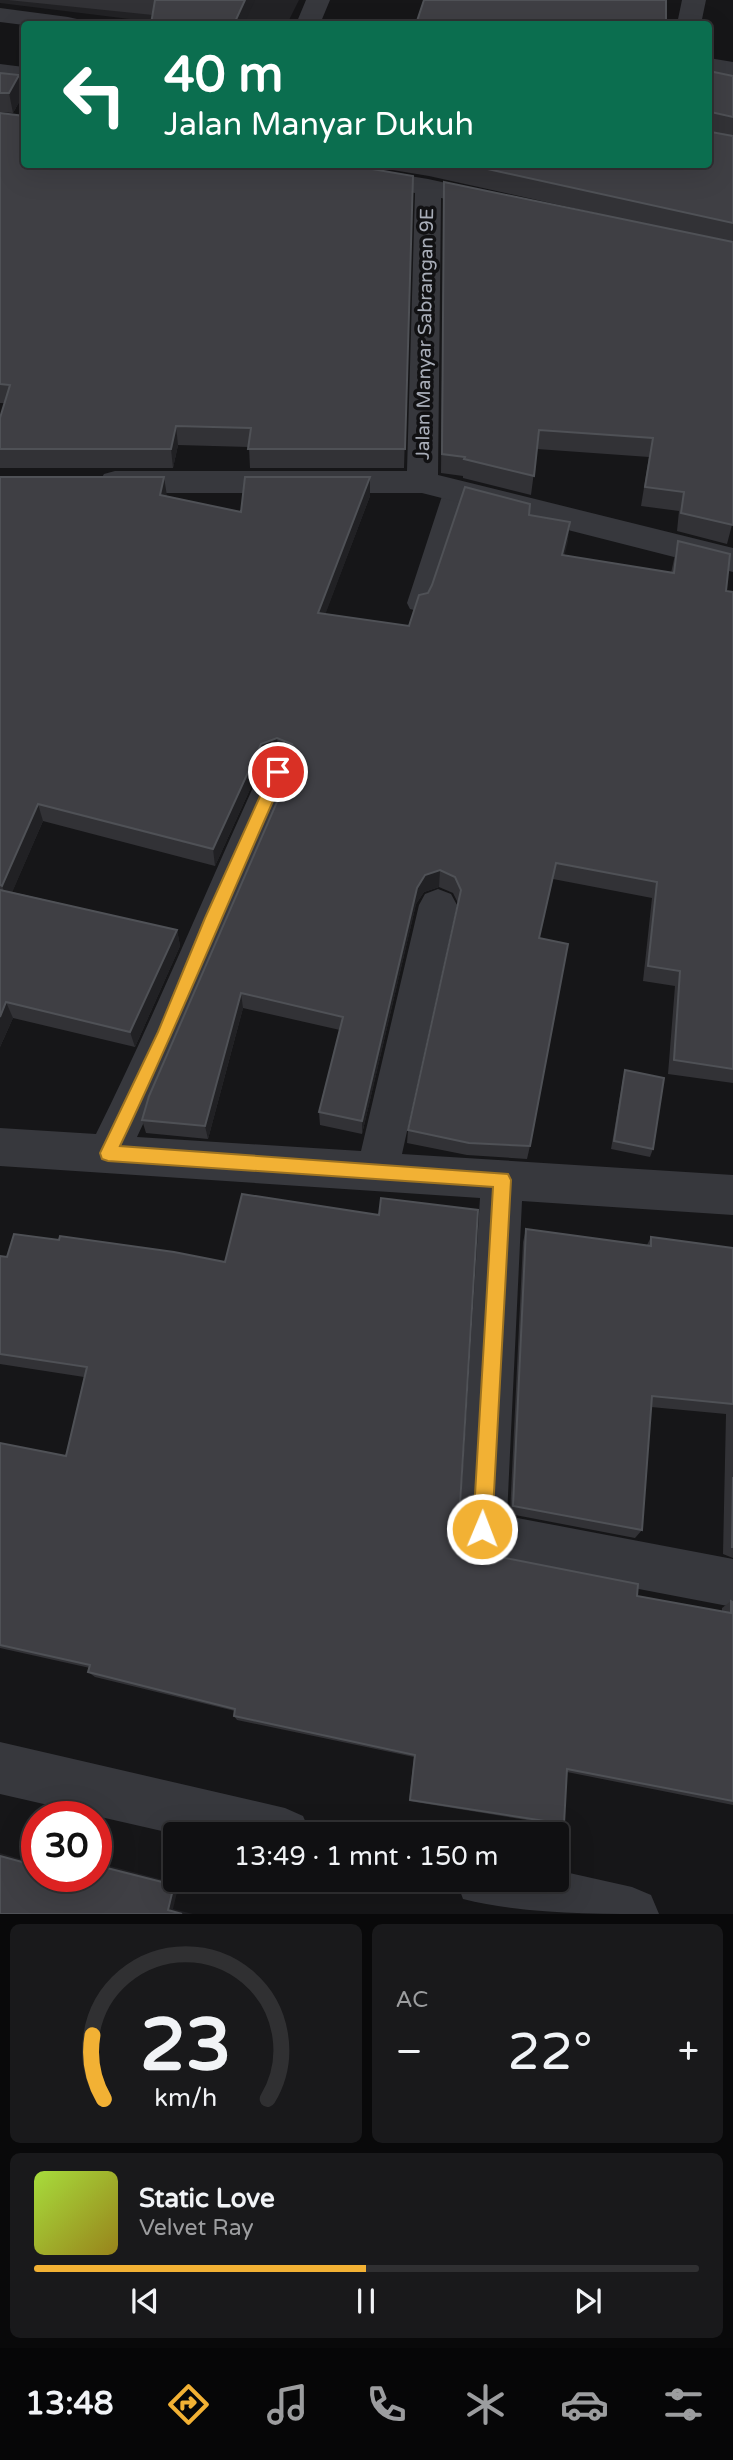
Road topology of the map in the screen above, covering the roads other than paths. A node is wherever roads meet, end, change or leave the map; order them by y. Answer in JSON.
{"nodes":[{"id":1,"x":318,"y":0,"type":"edge"},
{"id":2,"x":694,"y":0,"type":"edge"},
{"id":3,"x":0,"y":15,"type":"edge"},
{"id":4,"x":45,"y":21,"type":"edge"},
{"id":5,"x":309,"y":21,"type":"edge"},
{"id":6,"x":690,"y":21,"type":"edge"},
{"id":7,"x":712,"y":66,"type":"edge"},
{"id":8,"x":0,"y":69,"type":"edge"},
{"id":9,"x":733,"y":69,"type":"edge"},
{"id":10,"x":21,"y":72,"type":"edge"},
{"id":11,"x":310,"y":168,"type":"edge"},
{"id":12,"x":428,"y":187,"type":"junction"},
{"id":13,"x":521,"y":207,"type":"edge"},
{"id":14,"x":82,"y":482,"type":"edge"},
{"id":15,"x":422,"y":482,"type":"junction"},
{"id":16,"x":455,"y":490,"type":"junction"},
{"id":17,"x":733,"y":560,"type":"edge"},
{"id":18,"x":418,"y":603,"type":"edge"},
{"id":19,"x":278,"y":772,"type":"dead end"},
{"id":20,"x":438,"y":905,"type":"dead end"},
{"id":21,"x":0,"y":1147,"type":"edge"},
{"id":22,"x":108,"y":1153,"type":"junction"},
{"id":23,"x":377,"y":1171,"type":"junction"},
{"id":24,"x":502,"y":1180,"type":"junction"},
{"id":25,"x":733,"y":1195,"type":"edge"},
{"id":26,"x":733,"y":1583,"type":"edge"},
{"id":27,"x":0,"y":1768,"type":"edge"},
{"id":28,"x":233,"y":1822,"type":"edge"},
{"id":29,"x":535,"y":1892,"type":"edge"},
{"id":30,"x":632,"y":1914,"type":"edge"}],
"edges":[{"from":1,"to":5,"type":"street"},
{"from":2,"to":6,"type":"street"},
{"from":3,"to":4,"type":"street"},
{"from":7,"to":9,"type":"street"},
{"from":8,"to":10,"type":"lane"},
{"from":11,"to":12,"type":"street"},
{"from":12,"to":13,"type":"street"},
{"from":12,"to":15,"type":"street","name":"Jalan Manyar Sabrangan 9E"},
{"from":14,"to":15,"type":"street"},
{"from":15,"to":16,"type":"street"},
{"from":16,"to":17,"type":"street"},
{"from":16,"to":18,"type":"lane"},
{"from":19,"to":22,"type":"street"},
{"from":20,"to":23,"type":"street"},
{"from":21,"to":22,"type":"street"},
{"from":22,"to":23,"type":"street"},
{"from":23,"to":24,"type":"street"},
{"from":24,"to":25,"type":"street"},
{"from":24,"to":26,"type":"street"},
{"from":27,"to":28,"type":"street"},
{"from":29,"to":30,"type":"street"}]}
